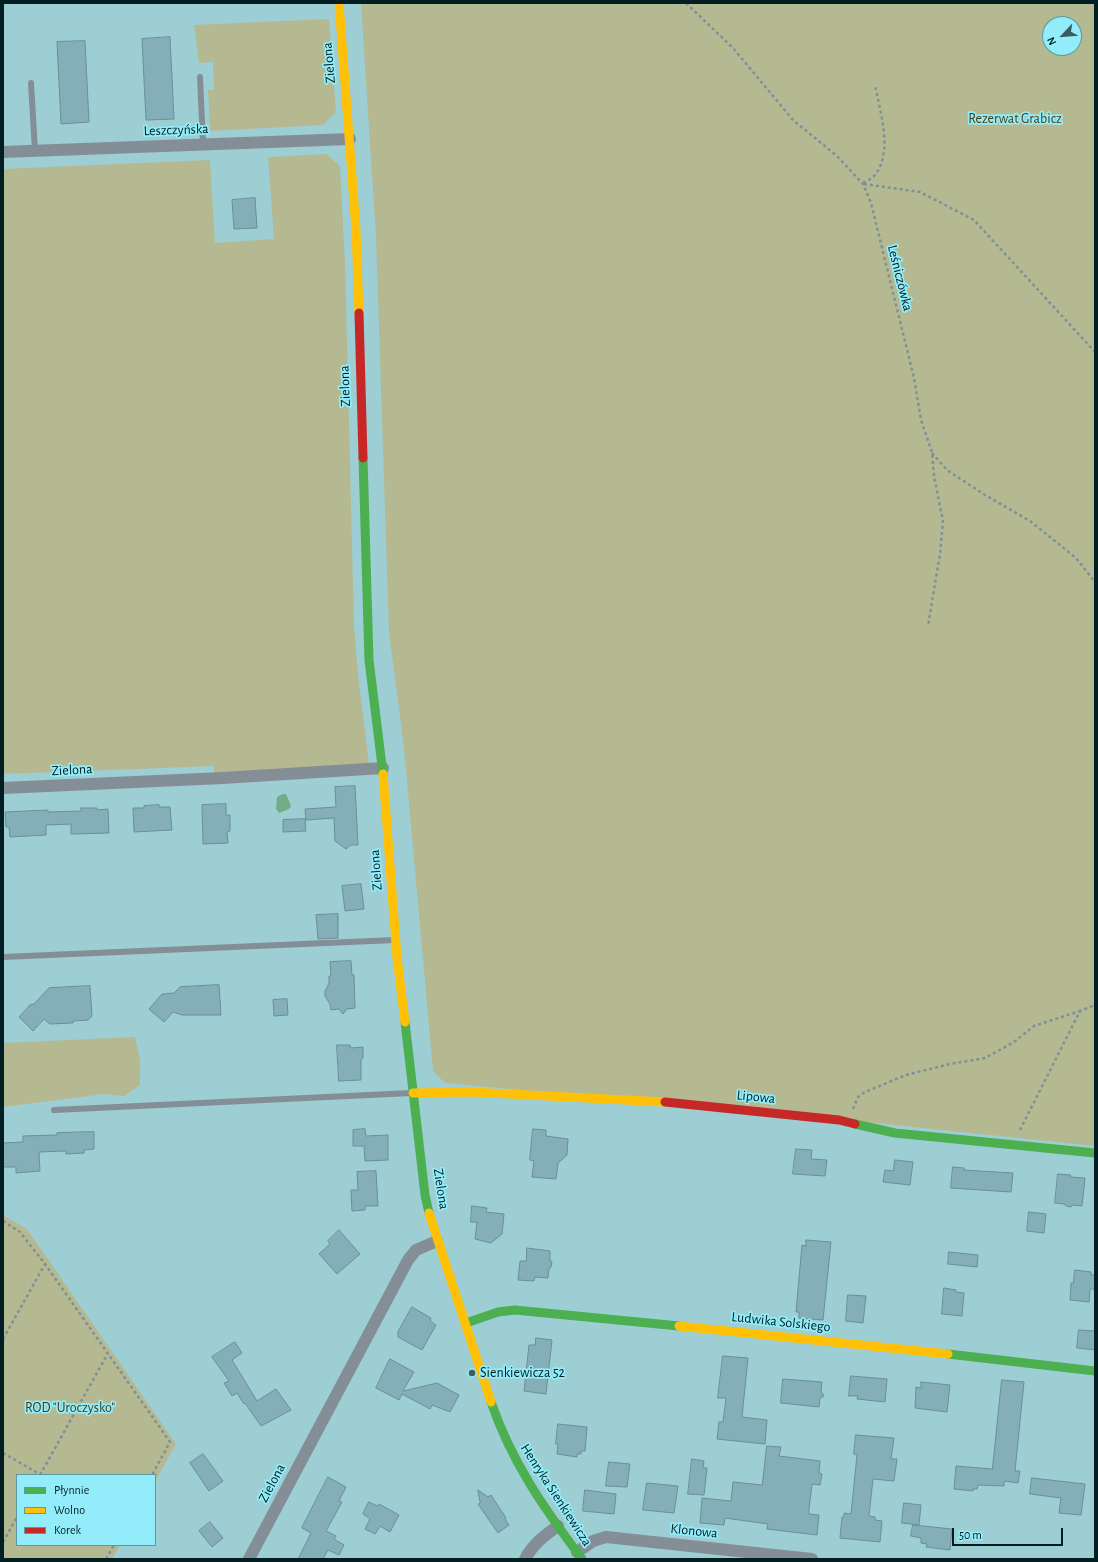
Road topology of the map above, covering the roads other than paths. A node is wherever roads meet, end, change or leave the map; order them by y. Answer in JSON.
{"nodes":[{"id":1,"x":339,"y":3,"type":"edge"},
{"id":2,"x":200,"y":77,"type":"dead end"},
{"id":3,"x":31,"y":83,"type":"dead end"},
{"id":4,"x":350,"y":139,"type":"junction"},
{"id":5,"x":203,"y":144,"type":"junction"},
{"id":6,"x":35,"y":151,"type":"junction"},
{"id":7,"x":3,"y":152,"type":"edge"},
{"id":8,"x":383,"y":768,"type":"junction"},
{"id":9,"x":3,"y":788,"type":"edge"},
{"id":10,"x":396,"y":940,"type":"junction"},
{"id":11,"x":3,"y":957,"type":"edge"},
{"id":12,"x":413,"y":1093,"type":"junction"},
{"id":13,"x":54,"y":1110,"type":"dead end"},
{"id":14,"x":1095,"y":1153,"type":"edge"},
{"id":15,"x":437,"y":1242,"type":"junction"},
{"id":16,"x":466,"y":1322,"type":"junction"},
{"id":17,"x":1095,"y":1371,"type":"edge"},
{"id":18,"x":558,"y":1526,"type":"junction"},
{"id":19,"x":579,"y":1555,"type":"edge"},
{"id":20,"x":248,"y":1559,"type":"edge"},
{"id":21,"x":525,"y":1559,"type":"edge"},
{"id":22,"x":812,"y":1559,"type":"edge"}],
"edges":[{"from":1,"to":4,"type":"street","name":"Zielona"},
{"from":2,"to":5,"type":"lane"},
{"from":3,"to":6,"type":"lane"},
{"from":4,"to":5,"type":"street","name":"Leszczyńska"},
{"from":4,"to":8,"type":"street","name":"Zielona"},
{"from":5,"to":6,"type":"street","name":"Leszczyńska"},
{"from":6,"to":7,"type":"street","name":"Leszczyńska"},
{"from":8,"to":9,"type":"street","name":"Zielona"},
{"from":8,"to":10,"type":"street","name":"Zielona"},
{"from":10,"to":11,"type":"lane"},
{"from":10,"to":12,"type":"street","name":"Zielona"},
{"from":12,"to":13,"type":"lane"},
{"from":12,"to":14,"type":"street","name":"Lipowa"},
{"from":12,"to":15,"type":"street","name":"Zielona"},
{"from":15,"to":16,"type":"street","name":"Henryka Sienkiewicza"},
{"from":15,"to":20,"type":"street","name":"Zielona"},
{"from":16,"to":17,"type":"street","name":"Ludwika Solskiego"},
{"from":16,"to":18,"type":"street","name":"Henryka Sienkiewicza"},
{"from":18,"to":19,"type":"street","name":"Henryka Sienkiewicza"},
{"from":18,"to":21,"type":"street"},
{"from":19,"to":22,"type":"street","name":"Klonowa"}]}
